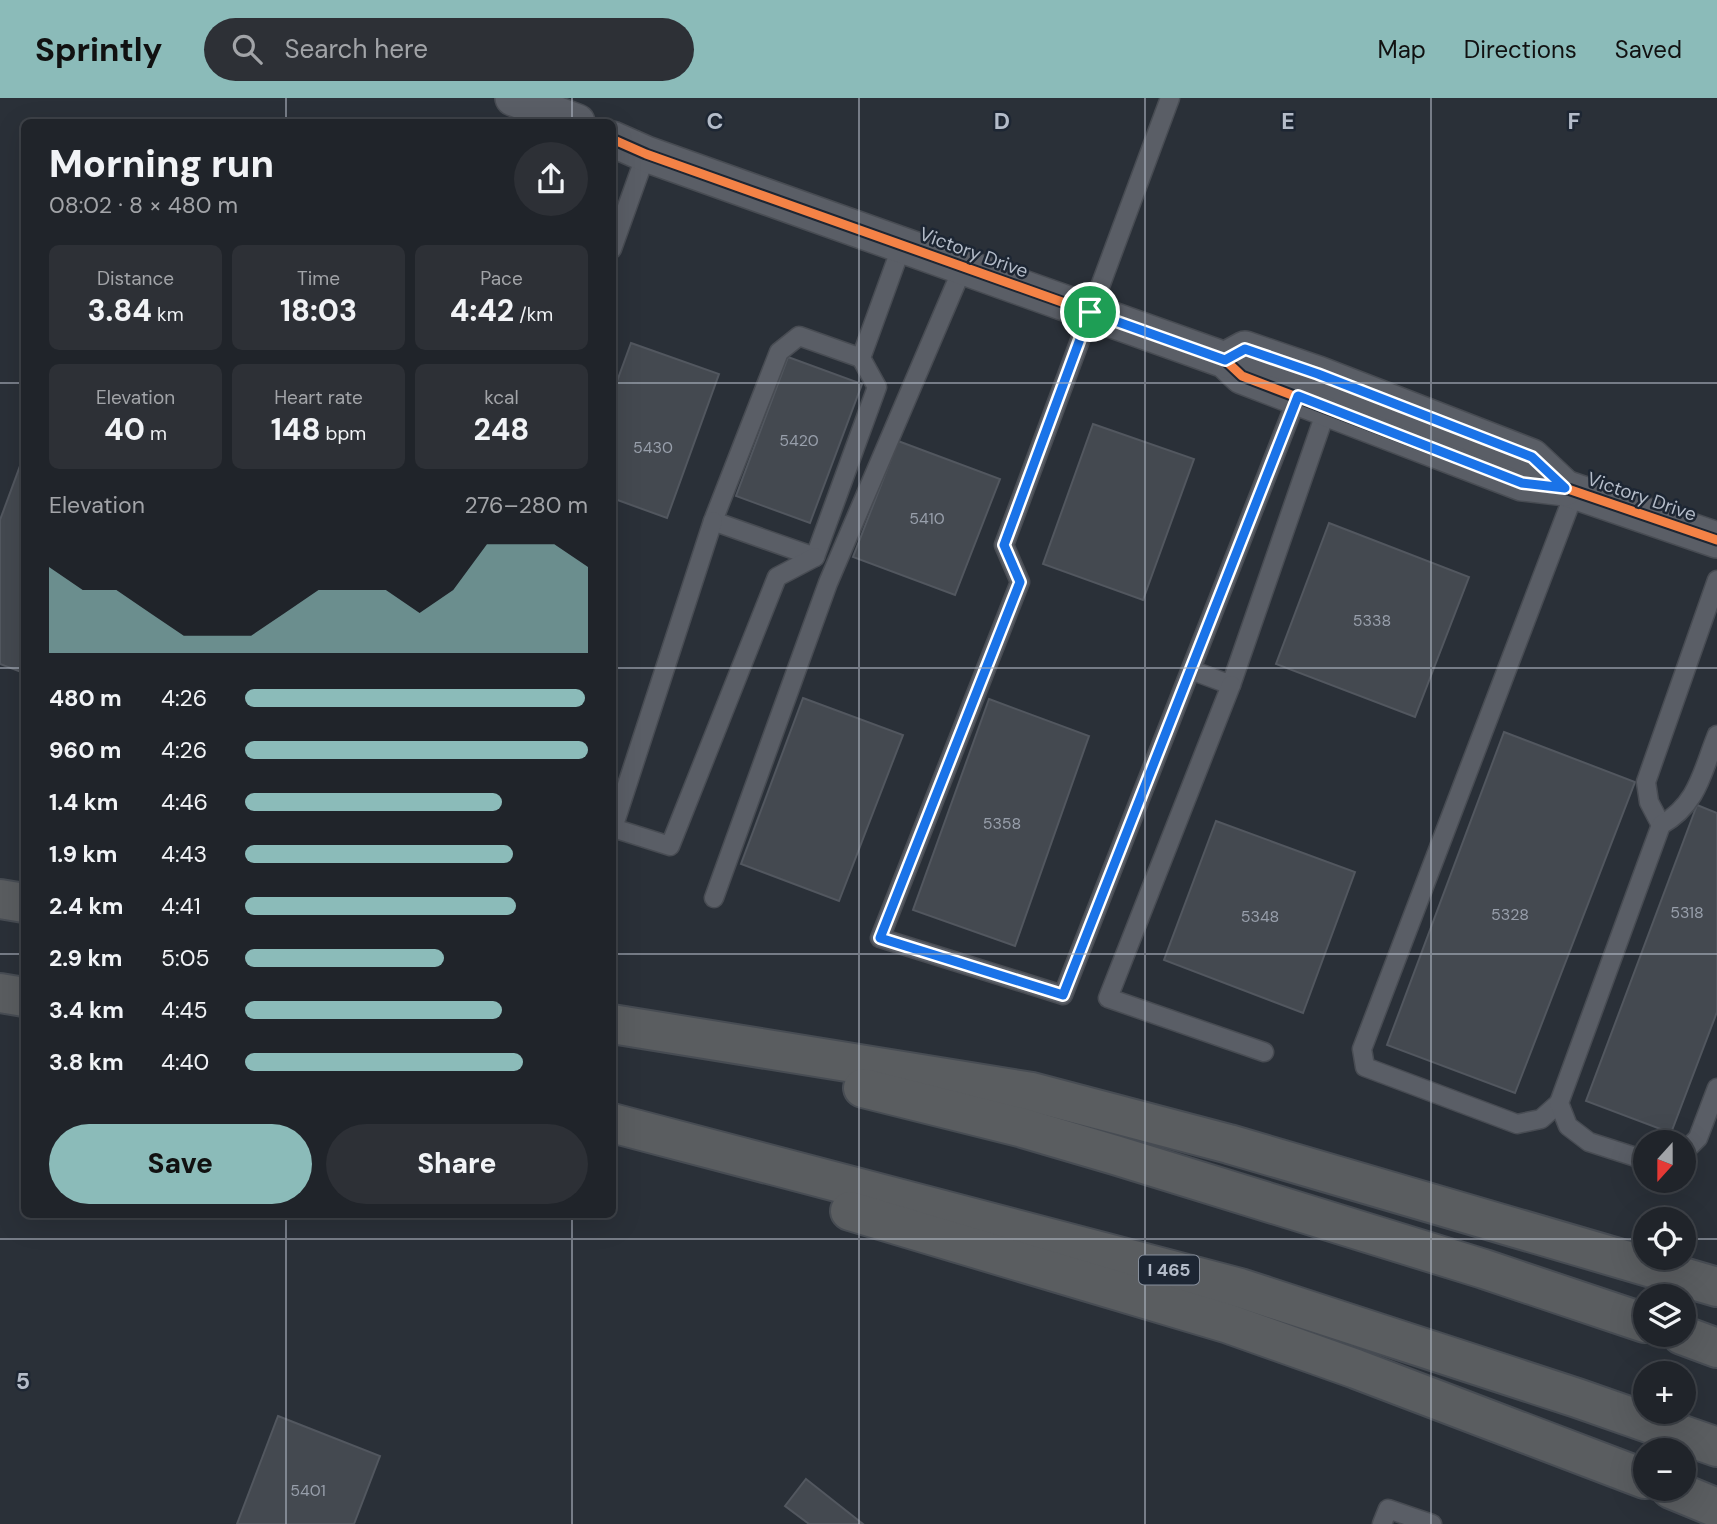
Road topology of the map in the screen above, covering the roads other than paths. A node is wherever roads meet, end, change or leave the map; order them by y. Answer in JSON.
{"nodes":[{"id":1,"x":513,"y":98,"type":"edge"},
{"id":2,"x":1170,"y":98,"type":"edge"},
{"id":3,"x":566,"y":119,"type":"edge"},
{"id":4,"x":616,"y":141,"type":"edge"},
{"id":5,"x":646,"y":154,"type":"junction"},
{"id":6,"x":616,"y":238,"type":"edge"},
{"id":7,"x":902,"y":245,"type":"junction"},
{"id":8,"x":963,"y":267,"type":"junction"},
{"id":9,"x":1090,"y":312,"type":"junction"},
{"id":10,"x":861,"y":358,"type":"junction"},
{"id":11,"x":1225,"y":360,"type":"junction"},
{"id":12,"x":1312,"y":402,"type":"junction"},
{"id":13,"x":1570,"y":489,"type":"junction"},
{"id":14,"x":713,"y":521,"type":"junction"},
{"id":15,"x":1717,"y":540,"type":"edge"},
{"id":16,"x":815,"y":557,"type":"junction"},
{"id":17,"x":1717,"y":580,"type":"edge"},
{"id":18,"x":1191,"y":670,"type":"junction"},
{"id":19,"x":1231,"y":685,"type":"junction"},
{"id":20,"x":1717,"y":734,"type":"edge"},
{"id":21,"x":616,"y":819,"type":"edge"},
{"id":22,"x":1661,"y":825,"type":"junction"},
{"id":23,"x":616,"y":829,"type":"edge"},
{"id":24,"x":714,"y":898,"type":"dead end"},
{"id":25,"x":0,"y":899,"type":"edge"},
{"id":26,"x":21,"y":902,"type":"edge"},
{"id":27,"x":0,"y":993,"type":"edge"},
{"id":28,"x":21,"y":996,"type":"edge"},
{"id":29,"x":616,"y":1025,"type":"edge"},
{"id":30,"x":616,"y":1025,"type":"edge"},
{"id":31,"x":1264,"y":1052,"type":"dead end"},
{"id":32,"x":1717,"y":1088,"type":"edge"},
{"id":33,"x":1559,"y":1103,"type":"junction"},
{"id":34,"x":616,"y":1125,"type":"edge"},
{"id":35,"x":616,"y":1133,"type":"edge"},
{"id":36,"x":1696,"y":1140,"type":"edge"},
{"id":37,"x":1633,"y":1156,"type":"edge"},
{"id":38,"x":1717,"y":1287,"type":"edge"},
{"id":39,"x":1633,"y":1318,"type":"edge"},
{"id":40,"x":1696,"y":1340,"type":"edge"},
{"id":41,"x":1717,"y":1348,"type":"edge"},
{"id":42,"x":1717,"y":1447,"type":"edge"},
{"id":43,"x":1633,"y":1474,"type":"edge"},
{"id":44,"x":1696,"y":1499,"type":"edge"},
{"id":45,"x":1717,"y":1508,"type":"edge"},
{"id":46,"x":1382,"y":1524,"type":"edge"},
{"id":47,"x":1433,"y":1524,"type":"edge"}],
"edges":[{"from":1,"to":3,"type":"street"},
{"from":2,"to":9,"type":"lane"},
{"from":4,"to":5,"type":"street","name":"Victory Drive"},
{"from":5,"to":6,"type":"lane"},
{"from":5,"to":7,"type":"street","name":"Victory Drive"},
{"from":7,"to":8,"type":"street","name":"Victory Drive"},
{"from":7,"to":10,"type":"lane"},
{"from":8,"to":9,"type":"street","name":"Victory Drive"},
{"from":8,"to":24,"type":"lane"},
{"from":9,"to":11,"type":"street","name":"Victory Drive"},
{"from":9,"to":18,"type":"lane"},
{"from":10,"to":14,"type":"lane"},
{"from":10,"to":16,"type":"lane"},
{"from":11,"to":12,"type":"street","name":"Victory Drive"},
{"from":11,"to":13,"type":"street","name":"Victory Drive"},
{"from":12,"to":13,"type":"street","name":"Victory Drive"},
{"from":12,"to":18,"type":"lane"},
{"from":12,"to":19,"type":"lane"},
{"from":13,"to":15,"type":"street","name":"Victory Drive"},
{"from":13,"to":33,"type":"lane"},
{"from":14,"to":16,"type":"lane"},
{"from":14,"to":21,"type":"lane"},
{"from":16,"to":23,"type":"lane"},
{"from":17,"to":22,"type":"lane"},
{"from":18,"to":19,"type":"lane"},
{"from":19,"to":31,"type":"lane"},
{"from":20,"to":22,"type":"lane"},
{"from":22,"to":33,"type":"lane"},
{"from":25,"to":26,"type":"highway"},
{"from":27,"to":28,"type":"highway"},
{"from":29,"to":38,"type":"highway"},
{"from":30,"to":39,"type":"highway"},
{"from":32,"to":36,"type":"lane"},
{"from":33,"to":37,"type":"lane"},
{"from":34,"to":42,"type":"highway","number":"I 465"},
{"from":35,"to":43,"type":"highway"},
{"from":40,"to":41,"type":"highway"},
{"from":44,"to":45,"type":"highway"},
{"from":46,"to":47,"type":"lane"}]}
